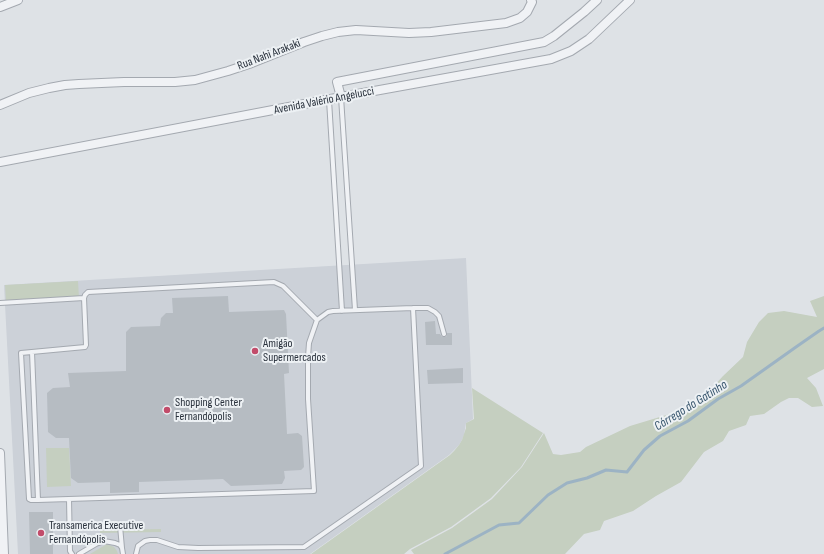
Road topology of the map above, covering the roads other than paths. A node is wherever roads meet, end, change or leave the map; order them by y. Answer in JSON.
{"nodes":[{"id":1,"x":18,"y":0,"type":"edge"},
{"id":2,"x":597,"y":0,"type":"edge"},
{"id":3,"x":630,"y":0,"type":"edge"},
{"id":4,"x":531,"y":1,"type":"edge"},
{"id":5,"x":0,"y":7,"type":"edge"},
{"id":6,"x":341,"y":98,"type":"junction"},
{"id":7,"x":329,"y":100,"type":"junction"},
{"id":8,"x":0,"y":105,"type":"edge"},
{"id":9,"x":0,"y":162,"type":"edge"},
{"id":10,"x":84,"y":298,"type":"junction"},
{"id":11,"x":0,"y":303,"type":"edge"},
{"id":12,"x":413,"y":308,"type":"junction"},
{"id":13,"x":355,"y":310,"type":"junction"},
{"id":14,"x":342,"y":311,"type":"junction"},
{"id":15,"x":317,"y":320,"type":"junction"},
{"id":16,"x":444,"y":334,"type":"dead end"},
{"id":17,"x":32,"y":352,"type":"junction"},
{"id":18,"x":0,"y":453,"type":"edge"},
{"id":19,"x":69,"y":499,"type":"junction"},
{"id":20,"x":38,"y":500,"type":"junction"},
{"id":21,"x":120,"y":526,"type":"dead end"},
{"id":22,"x":122,"y":548,"type":"junction"},
{"id":23,"x":4,"y":554,"type":"edge"},
{"id":24,"x":72,"y":554,"type":"edge"},
{"id":25,"x":79,"y":554,"type":"edge"},
{"id":26,"x":123,"y":554,"type":"edge"},
{"id":27,"x":136,"y":554,"type":"edge"}],
"edges":[{"from":1,"to":5,"type":"street"},
{"from":2,"to":6,"type":"street","name":"Avenida Valério Angelucci"},
{"from":3,"to":6,"type":"street","name":"Avenida Valério Angelucci"},
{"from":4,"to":8,"type":"street","name":"Rua Nahi Arakaki"},
{"from":6,"to":7,"type":"street","name":"Avenida Valério Angelucci"},
{"from":6,"to":13,"type":"lane"},
{"from":7,"to":9,"type":"street","name":"Avenida Valério Angelucci"},
{"from":7,"to":14,"type":"lane"},
{"from":10,"to":11,"type":"lane"},
{"from":10,"to":15,"type":"lane"},
{"from":10,"to":17,"type":"lane"},
{"from":12,"to":13,"type":"lane"},
{"from":12,"to":16,"type":"lane"},
{"from":12,"to":27,"type":"lane"},
{"from":13,"to":14,"type":"lane"},
{"from":14,"to":15,"type":"lane"},
{"from":15,"to":19,"type":"lane"},
{"from":17,"to":20,"type":"lane"},
{"from":17,"to":20,"type":"lane"},
{"from":18,"to":23,"type":"street"},
{"from":19,"to":20,"type":"lane"},
{"from":19,"to":24,"type":"lane"},
{"from":21,"to":22,"type":"lane"},
{"from":22,"to":25,"type":"lane"},
{"from":22,"to":26,"type":"lane"}]}
